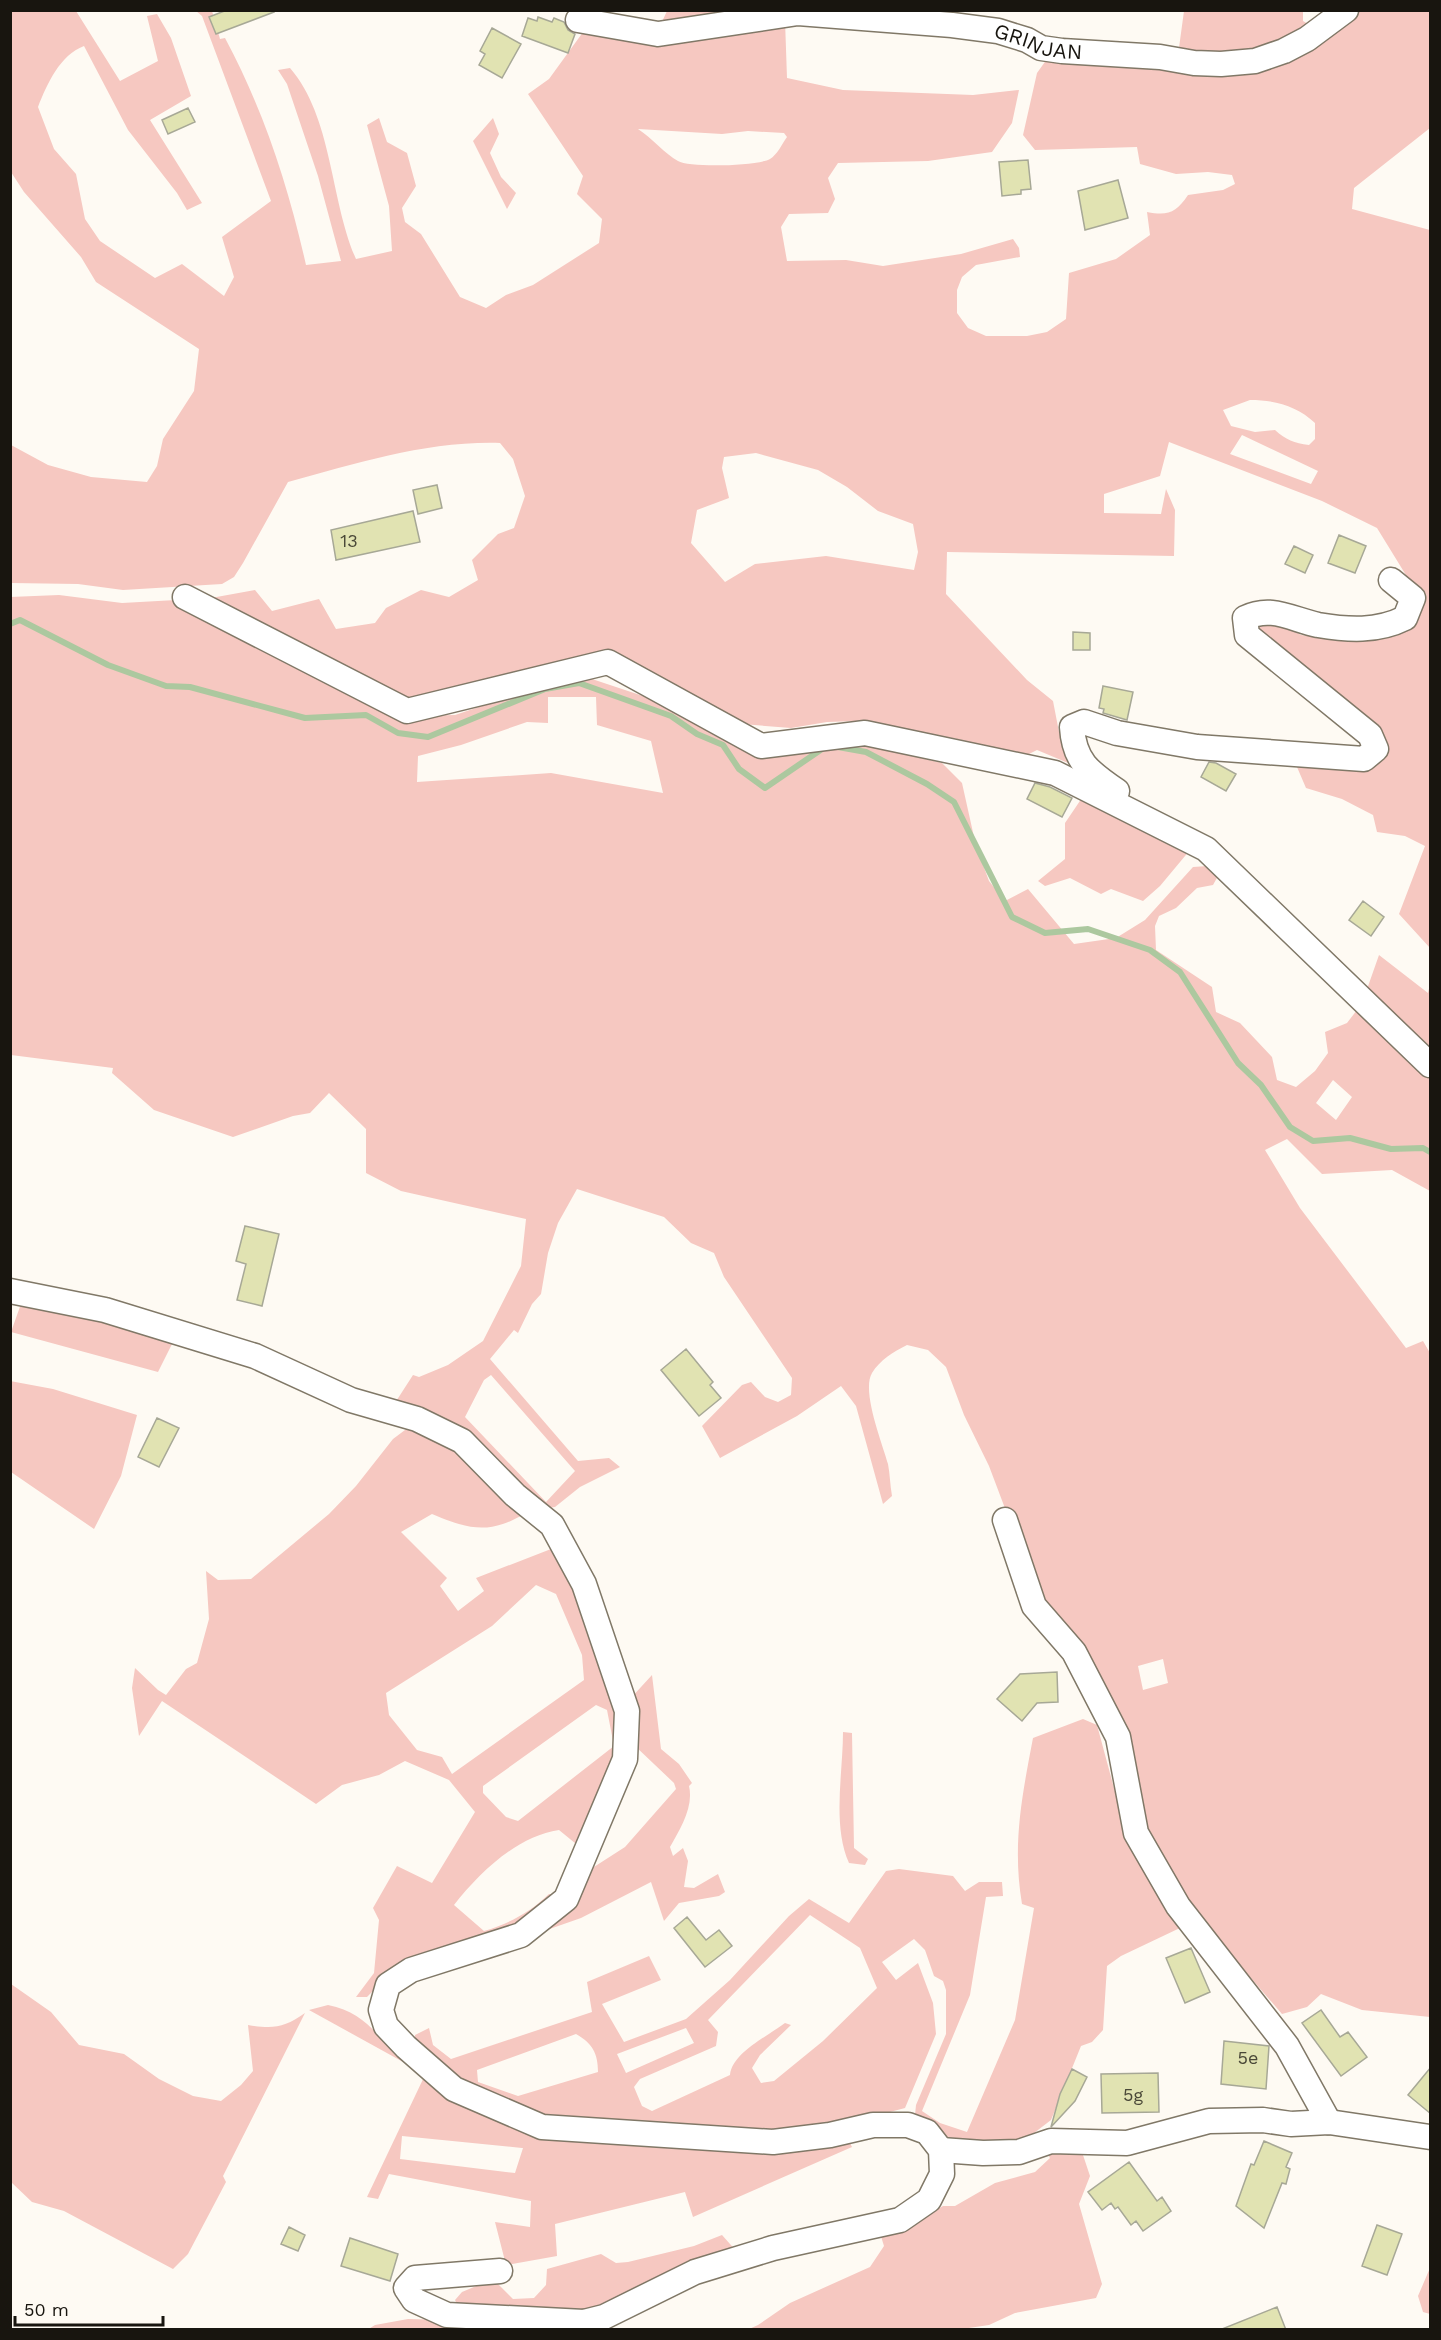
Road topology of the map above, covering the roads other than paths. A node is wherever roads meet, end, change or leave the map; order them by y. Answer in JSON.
{"nodes":[{"id":1,"x":1346,"y":10,"type":"edge"},
{"id":2,"x":578,"y":20,"type":"dead end"},
{"id":3,"x":1391,"y":580,"type":"dead end"},
{"id":4,"x":185,"y":597,"type":"dead end"},
{"id":5,"x":1206,"y":849,"type":"junction"},
{"id":6,"x":1431,"y":1065,"type":"edge"},
{"id":7,"x":10,"y":1292,"type":"edge"},
{"id":8,"x":1005,"y":1520,"type":"dead end"},
{"id":9,"x":1329,"y":2122,"type":"junction"},
{"id":10,"x":1431,"y":2137,"type":"edge"},
{"id":11,"x":941,"y":2150,"type":"junction"},
{"id":12,"x":500,"y":2271,"type":"dead end"},
{"id":13,"x":576,"y":2326,"type":"edge"}],
"edges":[{"from":1,"to":2,"type":"street","name":"GRINJAN"},
{"from":3,"to":5,"type":"street"},
{"from":4,"to":5,"type":"street"},
{"from":5,"to":6,"type":"street"},
{"from":7,"to":11,"type":"street"},
{"from":8,"to":9,"type":"street"},
{"from":9,"to":10,"type":"street"},
{"from":9,"to":11,"type":"street"},
{"from":11,"to":13,"type":"street"},
{"from":12,"to":13,"type":"street"}]}
